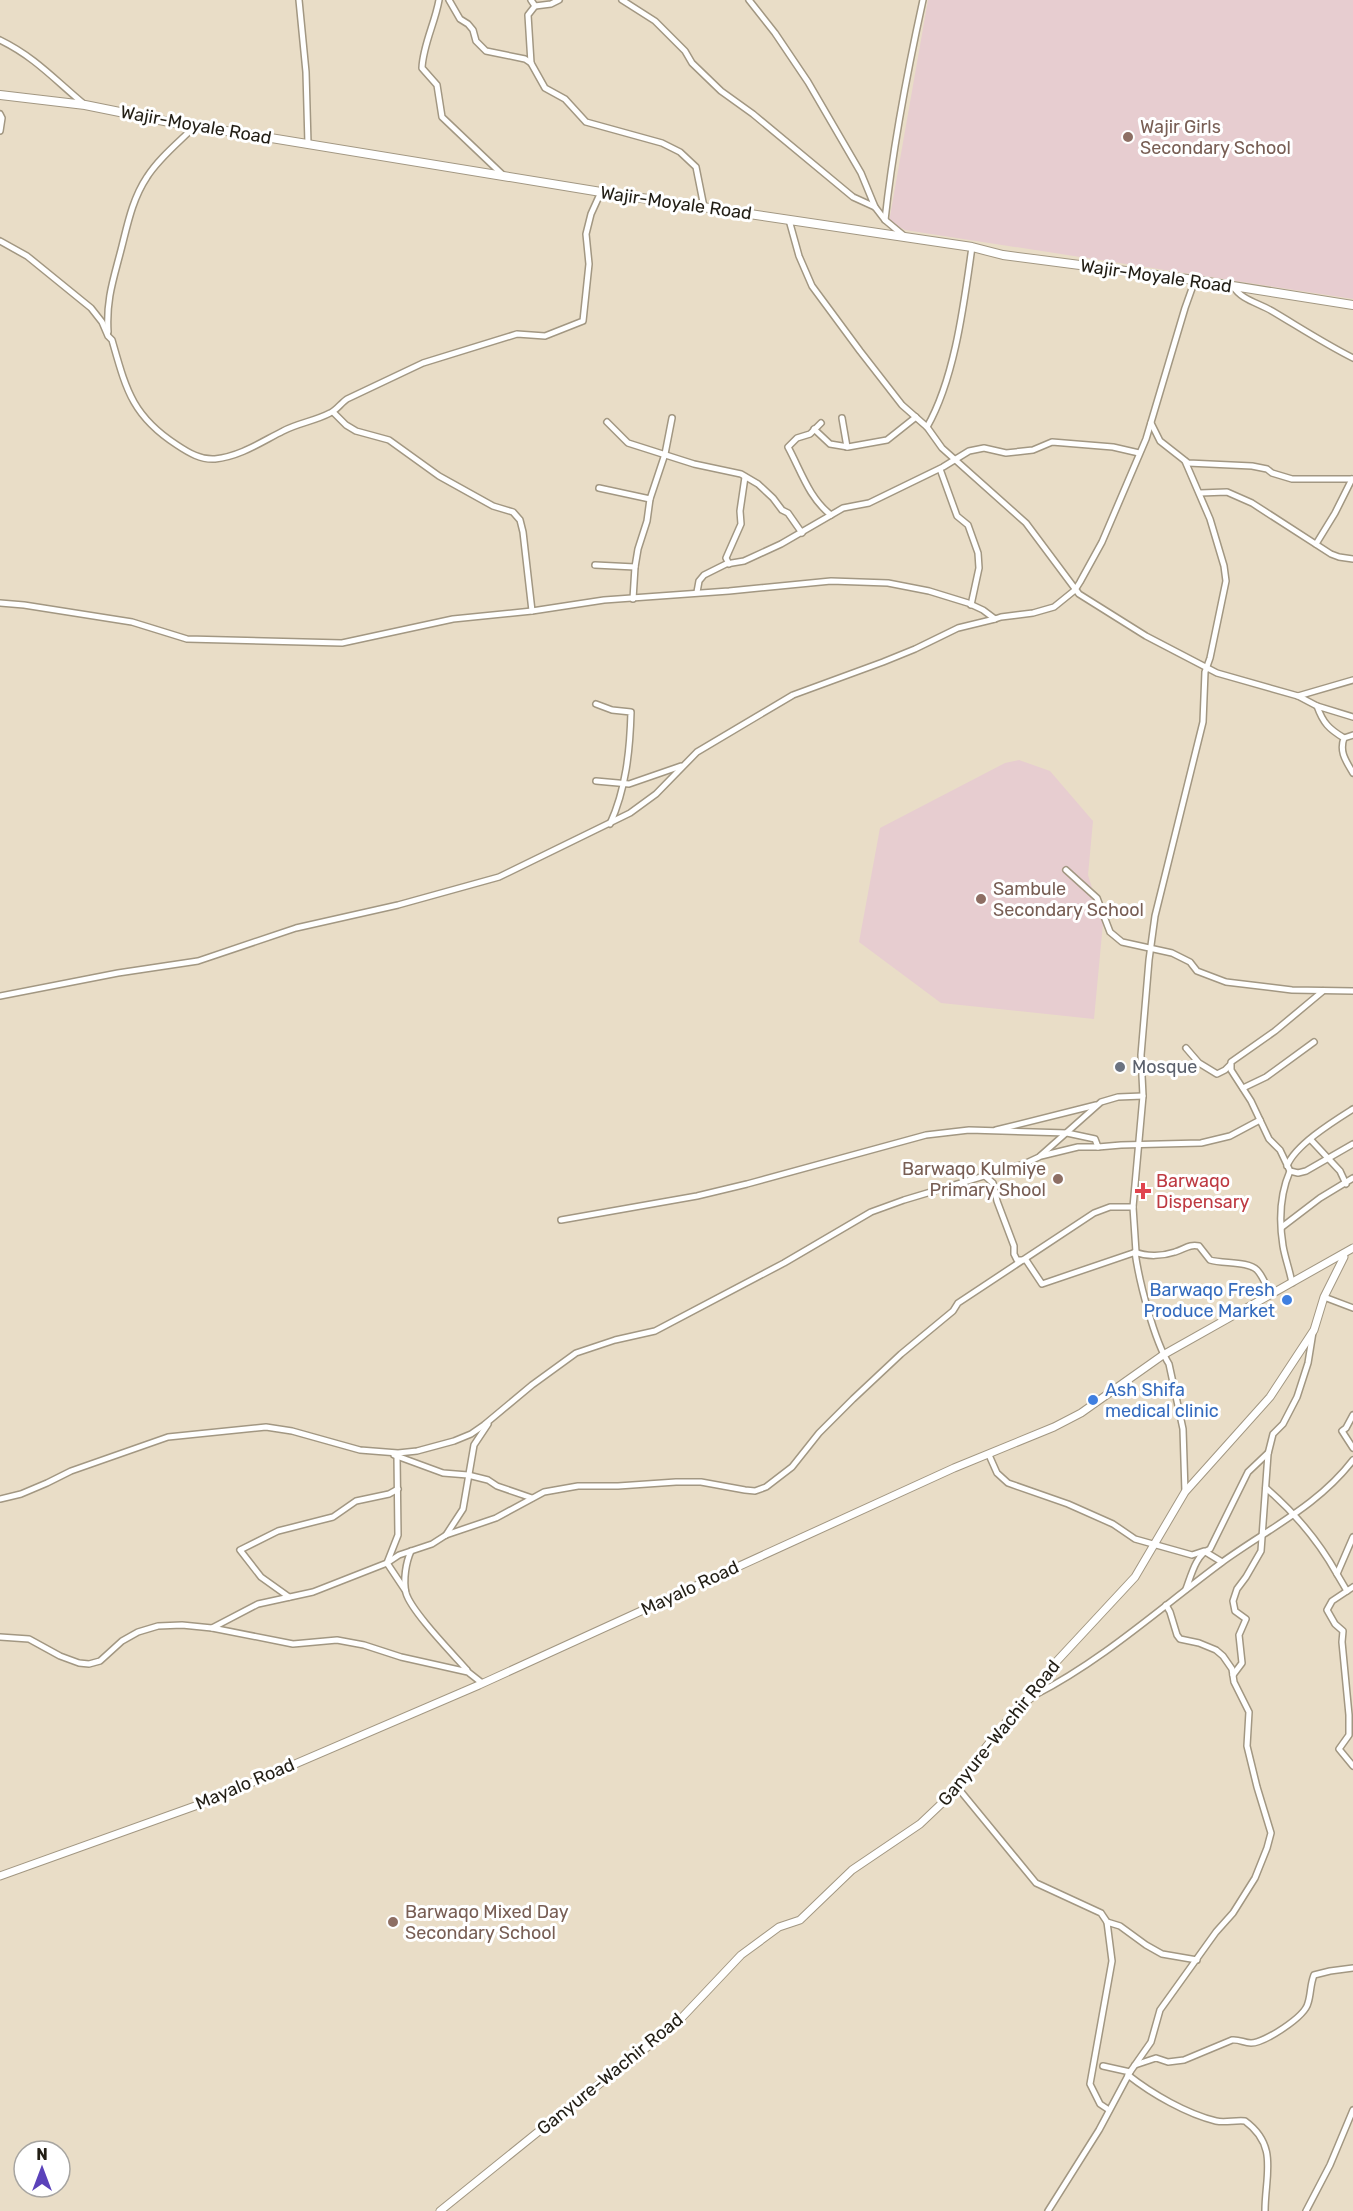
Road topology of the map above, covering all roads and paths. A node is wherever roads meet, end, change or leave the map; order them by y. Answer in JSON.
{"nodes":[{"id":1,"x":299,"y":0,"type":"edge"},
{"id":2,"x":440,"y":0,"type":"edge"},
{"id":3,"x":449,"y":0,"type":"edge"},
{"id":4,"x":559,"y":0,"type":"edge"},
{"id":5,"x":622,"y":0,"type":"edge"},
{"id":6,"x":749,"y":0,"type":"edge"},
{"id":7,"x":923,"y":0,"type":"edge"},
{"id":8,"x":533,"y":3,"type":"edge"},
{"id":9,"x":0,"y":40,"type":"edge"},
{"id":10,"x":531,"y":63,"type":"junction"},
{"id":11,"x":0,"y":95,"type":"edge"},
{"id":12,"x":85,"y":105,"type":"junction"},
{"id":13,"x":0,"y":114,"type":"edge"},
{"id":14,"x":194,"y":127,"type":"junction"},
{"id":15,"x":0,"y":131,"type":"edge"},
{"id":16,"x":308,"y":144,"type":"junction"},
{"id":17,"x":505,"y":177,"type":"junction"},
{"id":18,"x":601,"y":192,"type":"junction"},
{"id":19,"x":704,"y":207,"type":"junction"},
{"id":20,"x":875,"y":207,"type":"junction"},
{"id":21,"x":789,"y":220,"type":"junction"},
{"id":22,"x":885,"y":220,"type":"junction"},
{"id":23,"x":904,"y":236,"type":"junction"},
{"id":24,"x":0,"y":241,"type":"edge"},
{"id":25,"x":972,"y":247,"type":"junction"},
{"id":26,"x":1195,"y":280,"type":"junction"},
{"id":27,"x":1233,"y":286,"type":"junction"},
{"id":28,"x":1353,"y":305,"type":"edge"},
{"id":29,"x":108,"y":336,"type":"junction"},
{"id":30,"x":1353,"y":358,"type":"edge"},
{"id":31,"x":333,"y":412,"type":"junction"},
{"id":32,"x":842,"y":417,"type":"dead end"},
{"id":33,"x":916,"y":417,"type":"junction"},
{"id":34,"x":672,"y":418,"type":"dead end"},
{"id":35,"x":607,"y":422,"type":"dead end"},
{"id":36,"x":821,"y":423,"type":"dead end"},
{"id":37,"x":1151,"y":423,"type":"junction"},
{"id":38,"x":927,"y":427,"type":"junction"},
{"id":39,"x":814,"y":429,"type":"junction"},
{"id":40,"x":847,"y":447,"type":"junction"},
{"id":41,"x":1139,"y":453,"type":"junction"},
{"id":42,"x":665,"y":454,"type":"junction"},
{"id":43,"x":954,"y":459,"type":"junction"},
{"id":44,"x":1185,"y":461,"type":"junction"},
{"id":45,"x":940,"y":469,"type":"junction"},
{"id":46,"x":745,"y":477,"type":"junction"},
{"id":47,"x":1352,"y":479,"type":"edge"},
{"id":48,"x":599,"y":488,"type":"dead end"},
{"id":49,"x":1200,"y":493,"type":"junction"},
{"id":50,"x":650,"y":499,"type":"junction"},
{"id":51,"x":831,"y":515,"type":"junction"},
{"id":52,"x":802,"y":533,"type":"junction"},
{"id":53,"x":1316,"y":544,"type":"junction"},
{"id":54,"x":1353,"y":559,"type":"edge"},
{"id":55,"x":729,"y":564,"type":"junction"},
{"id":56,"x":595,"y":565,"type":"dead end"},
{"id":57,"x":635,"y":567,"type":"junction"},
{"id":58,"x":1076,"y":590,"type":"junction"},
{"id":59,"x":697,"y":592,"type":"junction"},
{"id":60,"x":633,"y":599,"type":"junction"},
{"id":61,"x":0,"y":603,"type":"edge"},
{"id":62,"x":971,"y":605,"type":"junction"},
{"id":63,"x":532,"y":611,"type":"junction"},
{"id":64,"x":995,"y":620,"type":"junction"},
{"id":65,"x":1208,"y":668,"type":"junction"},
{"id":66,"x":1353,"y":680,"type":"edge"},
{"id":67,"x":1298,"y":696,"type":"junction"},
{"id":68,"x":596,"y":704,"type":"dead end"},
{"id":69,"x":1317,"y":706,"type":"junction"},
{"id":70,"x":1353,"y":717,"type":"edge"},
{"id":71,"x":1353,"y":735,"type":"edge"},
{"id":72,"x":1344,"y":738,"type":"junction"},
{"id":73,"x":682,"y":765,"type":"junction"},
{"id":74,"x":1353,"y":773,"type":"edge"},
{"id":75,"x":596,"y":781,"type":"dead end"},
{"id":76,"x":623,"y":783,"type":"junction"},
{"id":77,"x":610,"y":824,"type":"junction"},
{"id":78,"x":1065,"y":870,"type":"dead end"},
{"id":79,"x":1151,"y":947,"type":"junction"},
{"id":80,"x":1323,"y":991,"type":"junction"},
{"id":81,"x":1353,"y":991,"type":"edge"},
{"id":82,"x":0,"y":996,"type":"edge"},
{"id":83,"x":1314,"y":1042,"type":"dead end"},
{"id":84,"x":1186,"y":1048,"type":"dead end"},
{"id":85,"x":1230,"y":1065,"type":"junction"},
{"id":86,"x":1244,"y":1088,"type":"junction"},
{"id":87,"x":1143,"y":1096,"type":"junction"},
{"id":88,"x":1096,"y":1105,"type":"junction"},
{"id":89,"x":1353,"y":1109,"type":"edge"},
{"id":90,"x":1260,"y":1120,"type":"junction"},
{"id":91,"x":993,"y":1131,"type":"junction"},
{"id":92,"x":1067,"y":1133,"type":"junction"},
{"id":93,"x":1311,"y":1140,"type":"junction"},
{"id":94,"x":1138,"y":1144,"type":"junction"},
{"id":95,"x":1353,"y":1144,"type":"edge"},
{"id":96,"x":1098,"y":1147,"type":"junction"},
{"id":97,"x":1039,"y":1157,"type":"junction"},
{"id":98,"x":1329,"y":1158,"type":"junction"},
{"id":99,"x":1288,"y":1169,"type":"junction"},
{"id":100,"x":985,"y":1176,"type":"junction"},
{"id":101,"x":1353,"y":1178,"type":"edge"},
{"id":102,"x":1346,"y":1184,"type":"junction"},
{"id":103,"x":1133,"y":1207,"type":"junction"},
{"id":104,"x":561,"y":1220,"type":"dead end"},
{"id":105,"x":1282,"y":1227,"type":"junction"},
{"id":106,"x":1353,"y":1248,"type":"edge"},
{"id":107,"x":1135,"y":1252,"type":"junction"},
{"id":108,"x":1343,"y":1254,"type":"junction"},
{"id":109,"x":1026,"y":1260,"type":"junction"},
{"id":110,"x":1292,"y":1284,"type":"junction"},
{"id":111,"x":1271,"y":1296,"type":"junction"},
{"id":112,"x":1324,"y":1297,"type":"junction"},
{"id":113,"x":1353,"y":1308,"type":"edge"},
{"id":114,"x":1314,"y":1330,"type":"junction"},
{"id":115,"x":1163,"y":1355,"type":"junction"},
{"id":116,"x":496,"y":1413,"type":"junction"},
{"id":117,"x":1353,"y":1415,"type":"edge"},
{"id":118,"x":1353,"y":1448,"type":"edge"},
{"id":119,"x":388,"y":1452,"type":"junction"},
{"id":120,"x":1269,"y":1452,"type":"junction"},
{"id":121,"x":988,"y":1455,"type":"junction"},
{"id":122,"x":397,"y":1456,"type":"junction"},
{"id":123,"x":1353,"y":1460,"type":"edge"},
{"id":124,"x":468,"y":1475,"type":"junction"},
{"id":125,"x":1266,"y":1488,"type":"junction"},
{"id":126,"x":398,"y":1489,"type":"junction"},
{"id":127,"x":1185,"y":1492,"type":"junction"},
{"id":128,"x":531,"y":1498,"type":"junction"},
{"id":129,"x":0,"y":1499,"type":"edge"},
{"id":130,"x":1295,"y":1515,"type":"junction"},
{"id":131,"x":446,"y":1535,"type":"junction"},
{"id":132,"x":1260,"y":1537,"type":"junction"},
{"id":133,"x":1353,"y":1537,"type":"edge"},
{"id":134,"x":1154,"y":1545,"type":"junction"},
{"id":135,"x":411,"y":1551,"type":"junction"},
{"id":136,"x":1204,"y":1551,"type":"junction"},
{"id":137,"x":1222,"y":1562,"type":"junction"},
{"id":138,"x":387,"y":1563,"type":"junction"},
{"id":139,"x":1337,"y":1574,"type":"junction"},
{"id":140,"x":1350,"y":1589,"type":"edge"},
{"id":141,"x":406,"y":1591,"type":"junction"},
{"id":142,"x":1185,"y":1591,"type":"junction"},
{"id":143,"x":289,"y":1598,"type":"junction"},
{"id":144,"x":1166,"y":1605,"type":"junction"},
{"id":145,"x":212,"y":1628,"type":"junction"},
{"id":146,"x":0,"y":1637,"type":"edge"},
{"id":147,"x":468,"y":1672,"type":"junction"},
{"id":148,"x":1233,"y":1675,"type":"junction"},
{"id":149,"x":483,"y":1683,"type":"junction"},
{"id":150,"x":1033,"y":1696,"type":"junction"},
{"id":151,"x":1353,"y":1766,"type":"edge"},
{"id":152,"x":958,"y":1788,"type":"junction"},
{"id":153,"x":0,"y":1876,"type":"edge"},
{"id":154,"x":1107,"y":1922,"type":"junction"},
{"id":155,"x":1197,"y":1960,"type":"junction"},
{"id":156,"x":1353,"y":1968,"type":"edge"},
{"id":157,"x":1135,"y":2065,"type":"junction"},
{"id":158,"x":1103,"y":2066,"type":"dead end"},
{"id":159,"x":1129,"y":2073,"type":"junction"},
{"id":160,"x":1109,"y":2110,"type":"junction"},
{"id":161,"x":1353,"y":2110,"type":"edge"},
{"id":162,"x":440,"y":2211,"type":"edge"},
{"id":163,"x":1048,"y":2211,"type":"edge"},
{"id":164,"x":1265,"y":2211,"type":"edge"},
{"id":165,"x":1306,"y":2211,"type":"edge"}],
"edges":[{"from":1,"to":16,"type":"street"},
{"from":2,"to":17,"type":"street"},
{"from":3,"to":10,"type":"street"},
{"from":4,"to":8,"type":"street"},
{"from":5,"to":20,"type":"street"},
{"from":6,"to":20,"type":"street"},
{"from":7,"to":22,"type":"street"},
{"from":8,"to":10,"type":"street"},
{"from":9,"to":12,"type":"street"},
{"from":10,"to":19,"type":"street"},
{"from":11,"to":12,"type":"main road","name":"Wajir-Moyale Road"},
{"from":12,"to":14,"type":"main road","name":"Wajir-Moyale Road"},
{"from":13,"to":15,"type":"street"},
{"from":14,"to":16,"type":"main road","name":"Wajir-Moyale Road"},
{"from":14,"to":29,"type":"street"},
{"from":16,"to":17,"type":"main road","name":"Wajir-Moyale Road"},
{"from":17,"to":18,"type":"main road","name":"Wajir-Moyale Road"},
{"from":18,"to":19,"type":"main road","name":"Wajir-Moyale Road"},
{"from":18,"to":31,"type":"street"},
{"from":19,"to":21,"type":"main road","name":"Wajir-Moyale Road"},
{"from":20,"to":22,"type":"street"},
{"from":21,"to":23,"type":"main road","name":"Wajir-Moyale Road"},
{"from":21,"to":33,"type":"street"},
{"from":22,"to":23,"type":"street"},
{"from":23,"to":25,"type":"main road","name":"Wajir-Moyale Road"},
{"from":24,"to":29,"type":"street"},
{"from":25,"to":26,"type":"main road","name":"Wajir-Moyale Road"},
{"from":25,"to":38,"type":"street"},
{"from":26,"to":27,"type":"main road","name":"Wajir-Moyale Road"},
{"from":26,"to":37,"type":"street"},
{"from":27,"to":28,"type":"main road","name":"Wajir-Moyale Road"},
{"from":27,"to":30,"type":"street"},
{"from":29,"to":31,"type":"street"},
{"from":31,"to":63,"type":"street"},
{"from":32,"to":40,"type":"street"},
{"from":33,"to":38,"type":"street"},
{"from":33,"to":40,"type":"street"},
{"from":34,"to":42,"type":"street"},
{"from":35,"to":42,"type":"street"},
{"from":36,"to":39,"type":"street"},
{"from":37,"to":41,"type":"street"},
{"from":37,"to":44,"type":"street"},
{"from":38,"to":43,"type":"street"},
{"from":39,"to":40,"type":"street"},
{"from":39,"to":51,"type":"street"},
{"from":41,"to":43,"type":"street"},
{"from":41,"to":58,"type":"street"},
{"from":42,"to":46,"type":"street"},
{"from":42,"to":50,"type":"street"},
{"from":43,"to":45,"type":"street"},
{"from":43,"to":58,"type":"street"},
{"from":44,"to":47,"type":"street"},
{"from":44,"to":49,"type":"street"},
{"from":45,"to":51,"type":"street"},
{"from":45,"to":62,"type":"street"},
{"from":46,"to":52,"type":"street"},
{"from":46,"to":55,"type":"street"},
{"from":47,"to":53,"type":"street"},
{"from":48,"to":50,"type":"street"},
{"from":49,"to":53,"type":"street"},
{"from":49,"to":65,"type":"street"},
{"from":50,"to":57,"type":"street"},
{"from":51,"to":52,"type":"street"},
{"from":52,"to":55,"type":"street"},
{"from":53,"to":54,"type":"street"},
{"from":55,"to":59,"type":"street"},
{"from":56,"to":57,"type":"street"},
{"from":57,"to":60,"type":"street"},
{"from":58,"to":64,"type":"street"},
{"from":58,"to":65,"type":"street"},
{"from":59,"to":60,"type":"street"},
{"from":59,"to":62,"type":"street"},
{"from":60,"to":63,"type":"street"},
{"from":61,"to":63,"type":"street"},
{"from":62,"to":64,"type":"street"},
{"from":64,"to":73,"type":"street"},
{"from":65,"to":67,"type":"street"},
{"from":65,"to":79,"type":"street"},
{"from":66,"to":67,"type":"street"},
{"from":67,"to":69,"type":"street"},
{"from":68,"to":76,"type":"street"},
{"from":69,"to":70,"type":"street"},
{"from":69,"to":72,"type":"street"},
{"from":71,"to":72,"type":"street"},
{"from":72,"to":74,"type":"street"},
{"from":73,"to":76,"type":"street"},
{"from":73,"to":77,"type":"street"},
{"from":75,"to":76,"type":"street"},
{"from":76,"to":77,"type":"street"},
{"from":77,"to":82,"type":"street"},
{"from":78,"to":79,"type":"street"},
{"from":79,"to":80,"type":"street"},
{"from":79,"to":87,"type":"street"},
{"from":80,"to":81,"type":"street"},
{"from":80,"to":85,"type":"street"},
{"from":83,"to":86,"type":"street"},
{"from":84,"to":85,"type":"street"},
{"from":85,"to":86,"type":"street"},
{"from":86,"to":90,"type":"street"},
{"from":87,"to":88,"type":"street"},
{"from":87,"to":94,"type":"street"},
{"from":88,"to":91,"type":"street"},
{"from":88,"to":92,"type":"street"},
{"from":89,"to":93,"type":"street"},
{"from":90,"to":94,"type":"street"},
{"from":90,"to":99,"type":"street"},
{"from":91,"to":92,"type":"street"},
{"from":91,"to":104,"type":"street"},
{"from":92,"to":96,"type":"street"},
{"from":92,"to":97,"type":"street"},
{"from":93,"to":98,"type":"street"},
{"from":93,"to":99,"type":"street"},
{"from":94,"to":96,"type":"street"},
{"from":94,"to":103,"type":"street"},
{"from":95,"to":98,"type":"street"},
{"from":96,"to":97,"type":"street"},
{"from":97,"to":100,"type":"street"},
{"from":98,"to":99,"type":"street"},
{"from":98,"to":102,"type":"street"},
{"from":99,"to":105,"type":"street"},
{"from":100,"to":109,"type":"street"},
{"from":100,"to":116,"type":"street"},
{"from":101,"to":102,"type":"street"},
{"from":102,"to":105,"type":"street"},
{"from":103,"to":107,"type":"street"},
{"from":103,"to":109,"type":"street"},
{"from":105,"to":110,"type":"street"},
{"from":106,"to":108,"type":"street","name":"Mayalo Road"},
{"from":107,"to":109,"type":"street"},
{"from":107,"to":111,"type":"street"},
{"from":107,"to":115,"type":"street"},
{"from":108,"to":110,"type":"street","name":"Mayalo Road"},
{"from":108,"to":112,"type":"street","name":"Ganyure-Wachir Road"},
{"from":109,"to":128,"type":"street"},
{"from":110,"to":111,"type":"street","name":"Mayalo Road"},
{"from":111,"to":115,"type":"street","name":"Mayalo Road"},
{"from":112,"to":113,"type":"street"},
{"from":112,"to":114,"type":"street","name":"Ganyure-Wachir Road"},
{"from":114,"to":120,"type":"street"},
{"from":114,"to":127,"type":"street","name":"Ganyure-Wachir Road"},
{"from":115,"to":121,"type":"street","name":"Mayalo Road"},
{"from":115,"to":127,"type":"street"},
{"from":116,"to":119,"type":"street"},
{"from":116,"to":124,"type":"street"},
{"from":117,"to":118,"type":"street"},
{"from":119,"to":122,"type":"street"},
{"from":119,"to":129,"type":"street"},
{"from":120,"to":125,"type":"street"},
{"from":120,"to":136,"type":"street"},
{"from":121,"to":134,"type":"street"},
{"from":121,"to":149,"type":"street","name":"Mayalo Road"},
{"from":122,"to":124,"type":"street"},
{"from":122,"to":126,"type":"street"},
{"from":123,"to":130,"type":"street"},
{"from":124,"to":128,"type":"street"},
{"from":124,"to":131,"type":"street"},
{"from":125,"to":130,"type":"street"},
{"from":125,"to":132,"type":"street"},
{"from":126,"to":138,"type":"street"},
{"from":126,"to":143,"type":"street"},
{"from":127,"to":134,"type":"street","name":"Ganyure-Wachir Road"},
{"from":128,"to":131,"type":"street"},
{"from":130,"to":132,"type":"street"},
{"from":130,"to":139,"type":"street"},
{"from":131,"to":135,"type":"street"},
{"from":132,"to":137,"type":"street"},
{"from":132,"to":148,"type":"street"},
{"from":133,"to":139,"type":"street"},
{"from":134,"to":136,"type":"street"},
{"from":134,"to":150,"type":"street","name":"Ganyure-Wachir Road"},
{"from":135,"to":138,"type":"street"},
{"from":135,"to":141,"type":"street"},
{"from":136,"to":137,"type":"street"},
{"from":136,"to":142,"type":"street"},
{"from":137,"to":142,"type":"street"},
{"from":138,"to":141,"type":"street"},
{"from":138,"to":143,"type":"street"},
{"from":139,"to":140,"type":"street"},
{"from":140,"to":151,"type":"street"},
{"from":141,"to":147,"type":"street"},
{"from":142,"to":144,"type":"street"},
{"from":143,"to":145,"type":"street"},
{"from":144,"to":148,"type":"street"},
{"from":144,"to":150,"type":"street"},
{"from":145,"to":146,"type":"street"},
{"from":145,"to":147,"type":"street"},
{"from":147,"to":149,"type":"street"},
{"from":148,"to":155,"type":"street"},
{"from":149,"to":153,"type":"street","name":"Mayalo Road"},
{"from":150,"to":152,"type":"street","name":"Ganyure-Wachir Road"},
{"from":152,"to":154,"type":"street"},
{"from":152,"to":162,"type":"street","name":"Ganyure-Wachir Road"},
{"from":154,"to":155,"type":"street"},
{"from":154,"to":160,"type":"street"},
{"from":155,"to":157,"type":"street"},
{"from":156,"to":157,"type":"street"},
{"from":157,"to":159,"type":"street"},
{"from":158,"to":159,"type":"street"},
{"from":159,"to":160,"type":"street"},
{"from":159,"to":164,"type":"street"},
{"from":160,"to":163,"type":"street"},
{"from":161,"to":165,"type":"street"}]}
